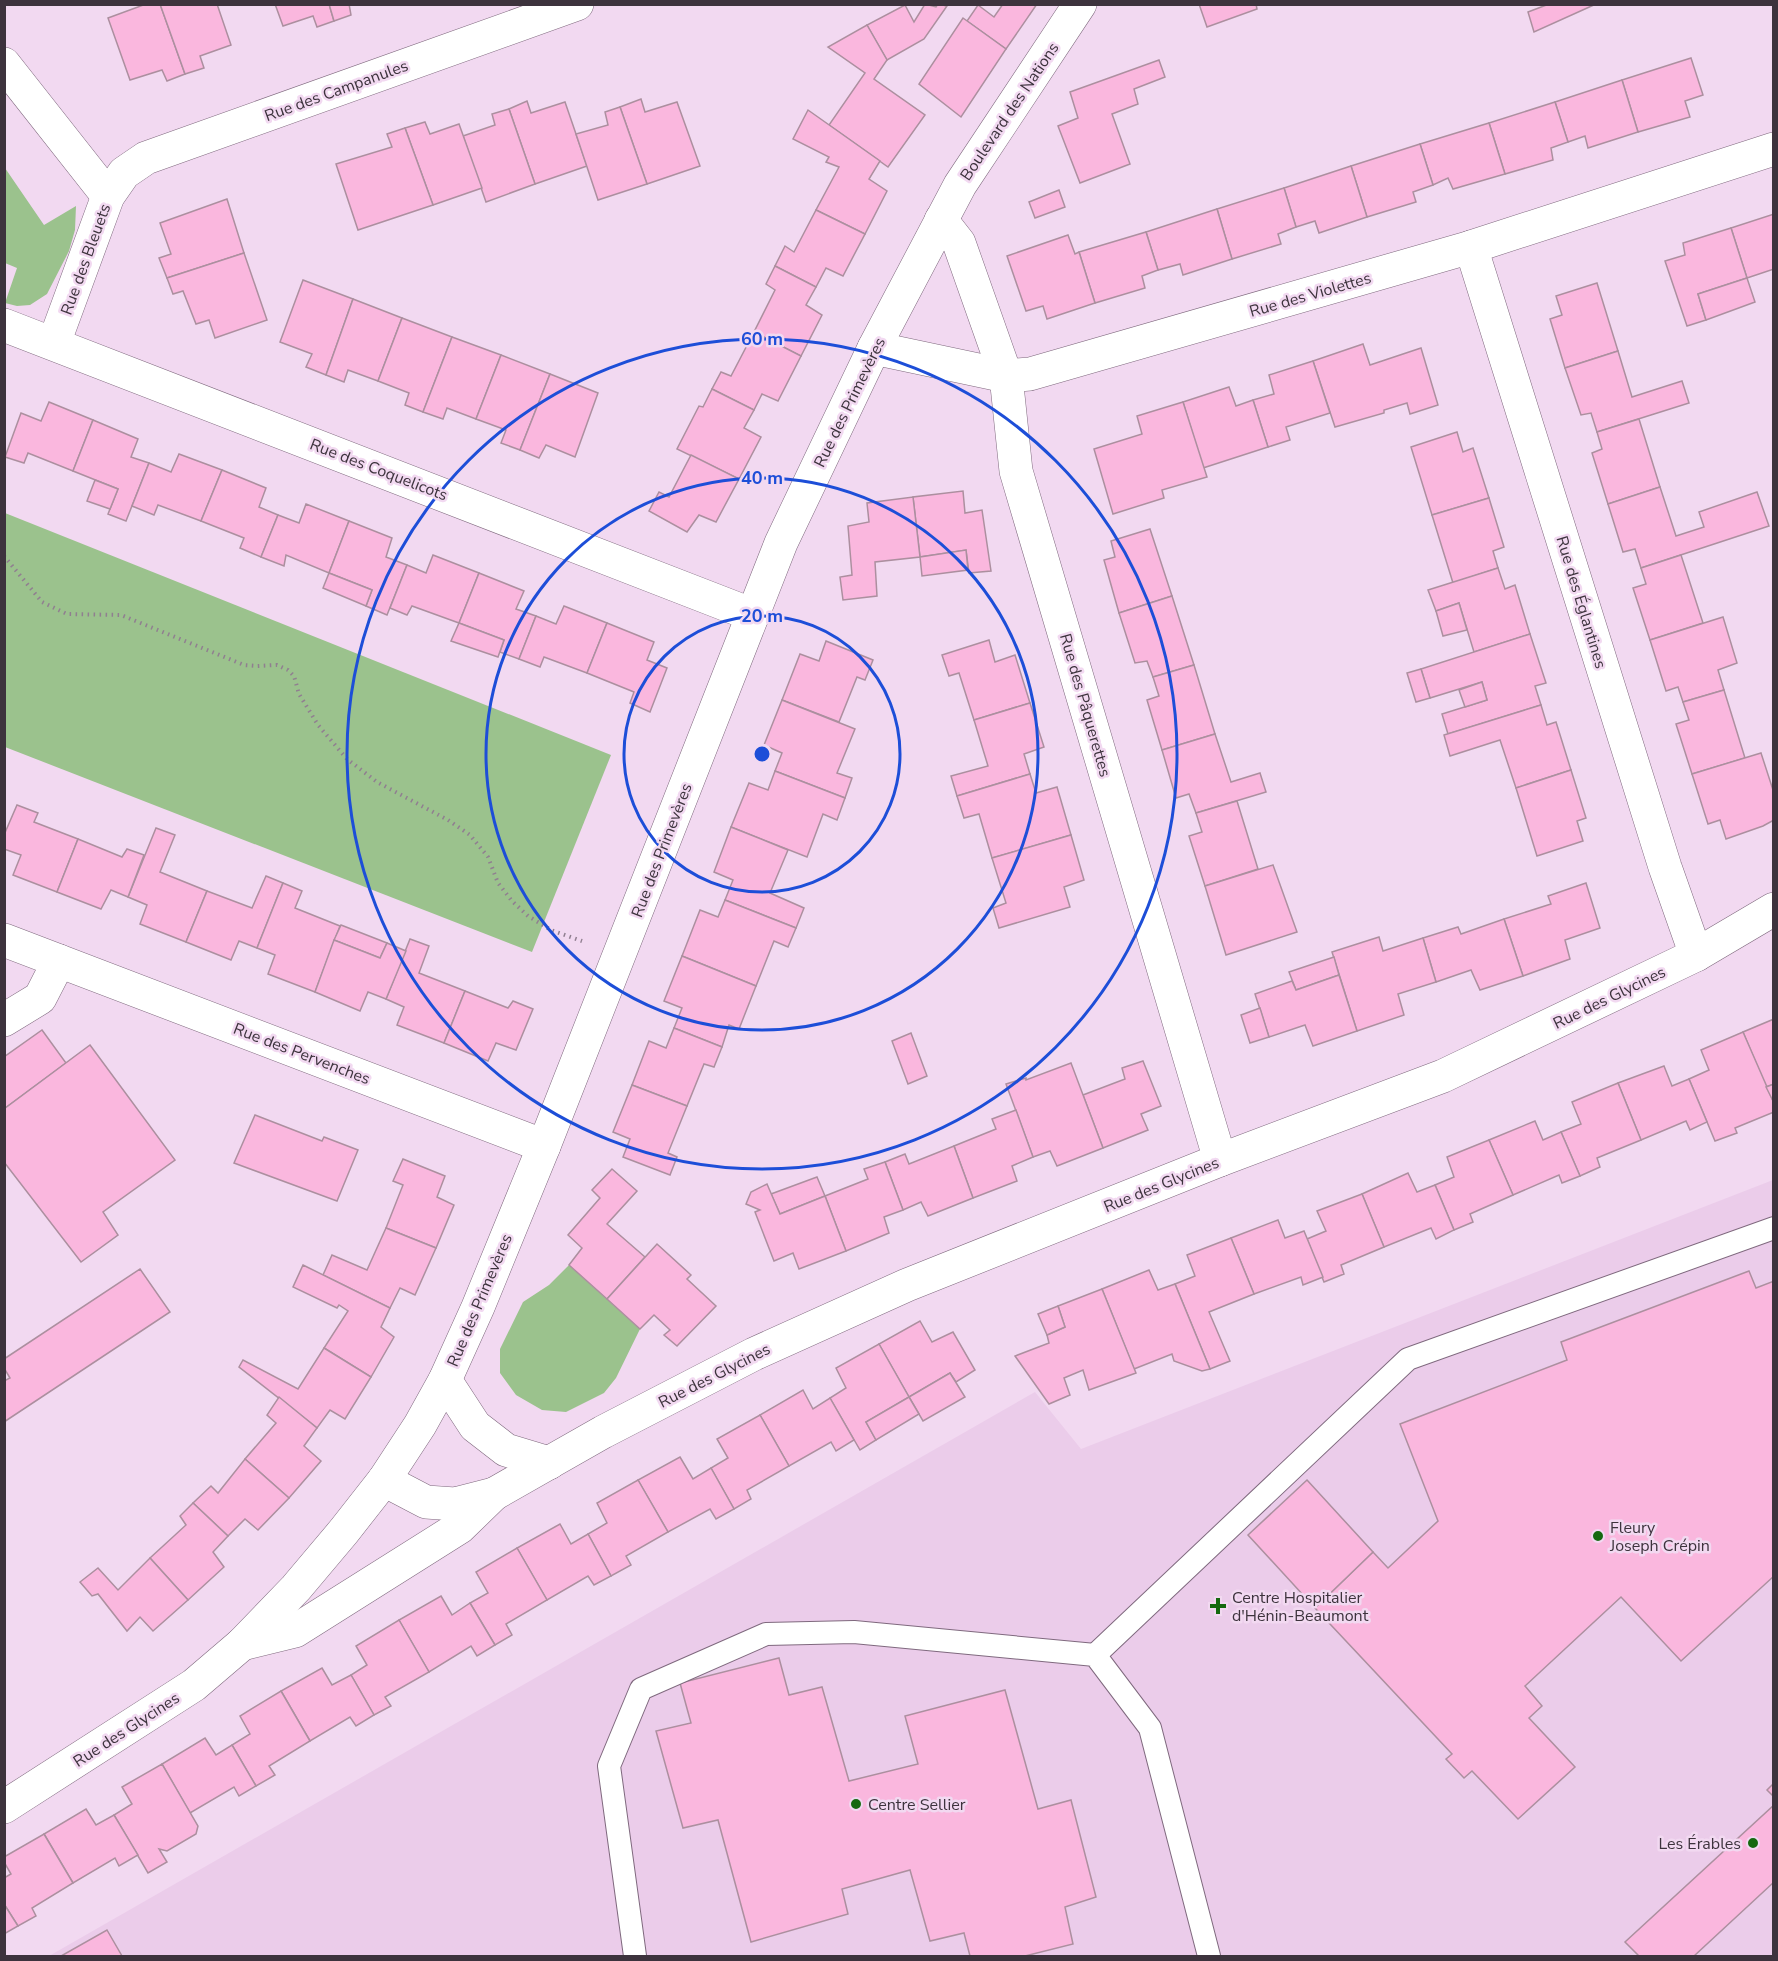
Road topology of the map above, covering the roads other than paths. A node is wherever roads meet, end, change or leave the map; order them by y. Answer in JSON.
{"nodes":[{"id":1,"x":577,"y":4,"type":"edge"},
{"id":2,"x":1080,"y":4,"type":"edge"},
{"id":3,"x":4,"y":64,"type":"edge"},
{"id":4,"x":1773,"y":149,"type":"edge"},
{"id":5,"x":108,"y":196,"type":"junction"},
{"id":6,"x":941,"y":220,"type":"junction"},
{"id":7,"x":1471,"y":248,"type":"junction"},
{"id":8,"x":4,"y":325,"type":"edge"},
{"id":9,"x":54,"y":344,"type":"junction"},
{"id":10,"x":874,"y":348,"type":"junction"},
{"id":11,"x":1006,"y":376,"type":"junction"},
{"id":12,"x":753,"y":615,"type":"junction"},
{"id":13,"x":1773,"y":909,"type":"edge"},
{"id":14,"x":4,"y":940,"type":"edge"},
{"id":15,"x":1696,"y":955,"type":"junction"},
{"id":16,"x":59,"y":960,"type":"junction"},
{"id":17,"x":4,"y":1020,"type":"edge"},
{"id":18,"x":544,"y":1146,"type":"junction"},
{"id":19,"x":1220,"y":1160,"type":"junction"},
{"id":20,"x":1773,"y":1228,"type":"edge"},
{"id":21,"x":445,"y":1380,"type":"junction"},
{"id":22,"x":549,"y":1462,"type":"junction"},
{"id":23,"x":384,"y":1480,"type":"junction"},
{"id":24,"x":494,"y":1494,"type":"junction"},
{"id":25,"x":242,"y":1644,"type":"junction"},
{"id":26,"x":1095,"y":1655,"type":"junction"},
{"id":27,"x":4,"y":1807,"type":"edge"},
{"id":28,"x":635,"y":1956,"type":"edge"},
{"id":29,"x":1209,"y":1956,"type":"edge"}],
"edges":[{"from":1,"to":5,"type":"street","name":"Rue des Campanules"},
{"from":2,"to":6,"type":"street","name":"Boulevard des Nations"},
{"from":3,"to":5,"type":"street","name":"Rue des Bleuets"},
{"from":4,"to":7,"type":"street","name":"Rue des Violettes"},
{"from":5,"to":9,"type":"street","name":"Rue des Bleuets"},
{"from":6,"to":10,"type":"street","name":"Rue des Primevères"},
{"from":6,"to":11,"type":"street"},
{"from":7,"to":11,"type":"street","name":"Rue des Violettes"},
{"from":7,"to":15,"type":"street","name":"Rue des Églantines"},
{"from":8,"to":9,"type":"street","name":"Rue des Coquelicots"},
{"from":9,"to":12,"type":"street","name":"Rue des Coquelicots"},
{"from":10,"to":11,"type":"street"},
{"from":10,"to":12,"type":"street","name":"Rue des Primevères"},
{"from":11,"to":19,"type":"street","name":"Rue des Pâquerettes"},
{"from":12,"to":18,"type":"street","name":"Rue des Primevères"},
{"from":13,"to":15,"type":"street","name":"Rue des Glycines"},
{"from":14,"to":16,"type":"street","name":"Rue des Pervenches"},
{"from":15,"to":19,"type":"street","name":"Rue des Glycines"},
{"from":16,"to":17,"type":"street"},
{"from":16,"to":18,"type":"street","name":"Rue des Pervenches"},
{"from":18,"to":21,"type":"street","name":"Rue des Primevères"},
{"from":19,"to":22,"type":"street","name":"Rue des Glycines"},
{"from":20,"to":26,"type":"lane"},
{"from":21,"to":22,"type":"street"},
{"from":21,"to":23,"type":"street","name":"Rue des Primevères"},
{"from":22,"to":24,"type":"street","name":"Rue des Glycines"},
{"from":23,"to":24,"type":"street","name":"Rue des Glycines"},
{"from":23,"to":25,"type":"street","name":"Rue des Glycines"},
{"from":24,"to":25,"type":"street","name":"Rue des Glycines"},
{"from":25,"to":27,"type":"street","name":"Rue des Glycines"},
{"from":26,"to":28,"type":"lane"},
{"from":26,"to":29,"type":"lane"}]}
